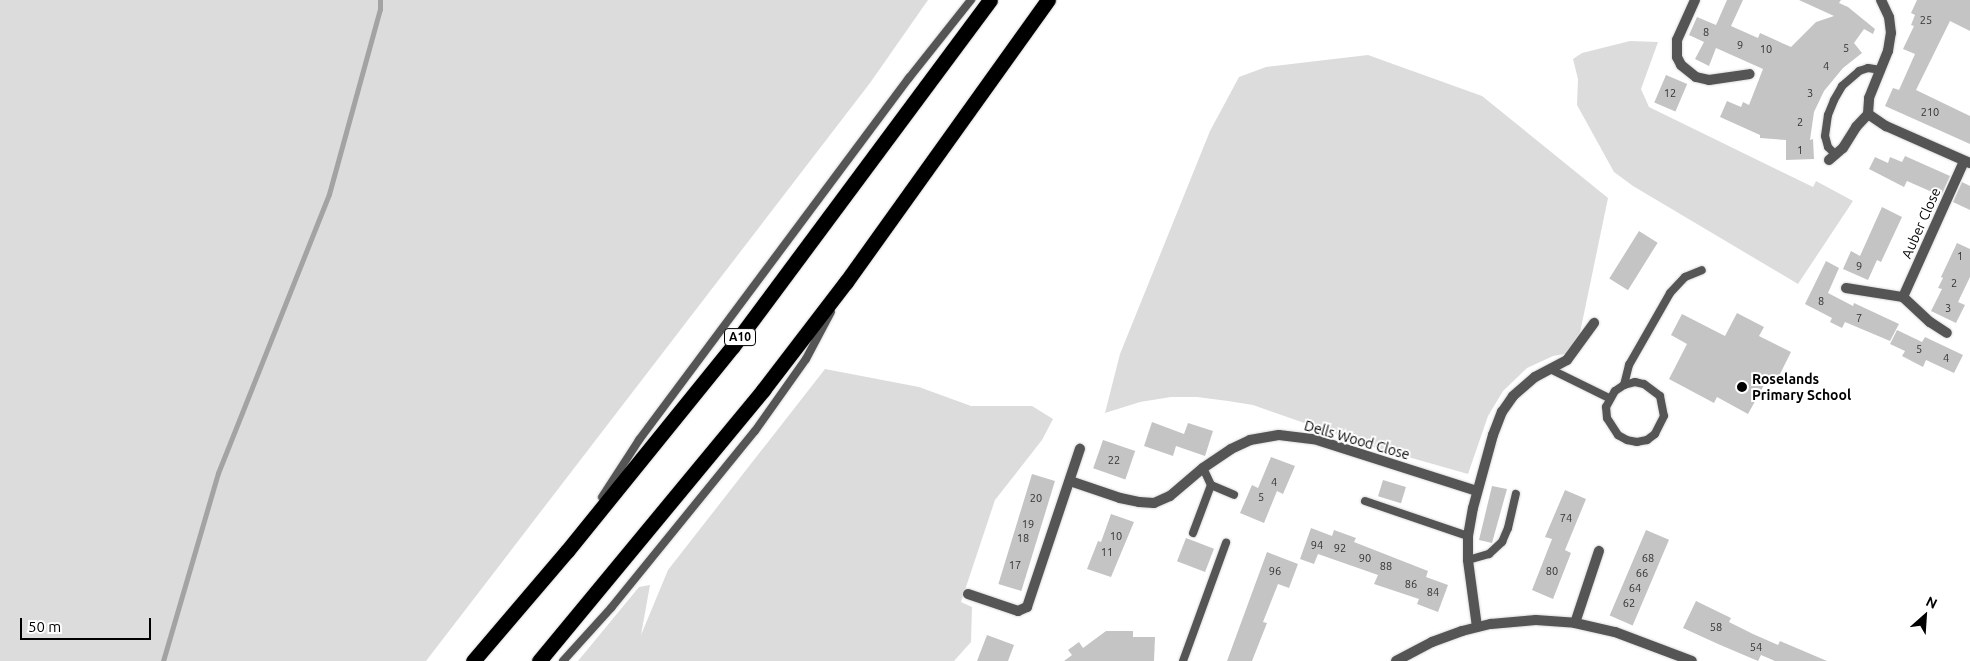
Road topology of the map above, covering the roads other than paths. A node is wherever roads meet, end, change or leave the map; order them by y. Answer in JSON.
{"nodes":[{"id":1,"x":971,"y":0,"type":"edge"},
{"id":2,"x":990,"y":0,"type":"edge"},
{"id":3,"x":1048,"y":0,"type":"edge"},
{"id":4,"x":1695,"y":0,"type":"edge"},
{"id":5,"x":1881,"y":0,"type":"edge"},
{"id":6,"x":1881,"y":70,"type":"junction"},
{"id":7,"x":1750,"y":74,"type":"dead end"},
{"id":8,"x":1868,"y":114,"type":"junction"},
{"id":9,"x":1833,"y":158,"type":"joint"},
{"id":10,"x":1967,"y":162,"type":"edge"},
{"id":11,"x":1702,"y":270,"type":"dead end"},
{"id":12,"x":846,"y":282,"type":"junction"},
{"id":13,"x":1846,"y":288,"type":"dead end"},
{"id":14,"x":1903,"y":297,"type":"junction"},
{"id":15,"x":1594,"y":323,"type":"dead end"},
{"id":16,"x":1947,"y":334,"type":"dead end"},
{"id":17,"x":1550,"y":369,"type":"junction"},
{"id":18,"x":1624,"y":385,"type":"junction"},
{"id":19,"x":1610,"y":398,"type":"junction"},
{"id":20,"x":1080,"y":449,"type":"dead end"},
{"id":21,"x":1203,"y":468,"type":"junction"},
{"id":22,"x":1070,"y":481,"type":"junction"},
{"id":23,"x":1211,"y":485,"type":"junction"},
{"id":24,"x":1477,"y":490,"type":"junction"},
{"id":25,"x":1516,"y":494,"type":"dead end"},
{"id":26,"x":1234,"y":495,"type":"dead end"},
{"id":27,"x":1365,"y":502,"type":"dead end"},
{"id":28,"x":1193,"y":533,"type":"dead end"},
{"id":29,"x":1468,"y":536,"type":"junction"},
{"id":30,"x":1226,"y":543,"type":"dead end"},
{"id":31,"x":1599,"y":550,"type":"dead end"},
{"id":32,"x":567,"y":551,"type":"junction"},
{"id":33,"x":1468,"y":560,"type":"junction"},
{"id":34,"x":968,"y":594,"type":"dead end"},
{"id":35,"x":1575,"y":623,"type":"junction"},
{"id":36,"x":1477,"y":627,"type":"junction"},
{"id":37,"x":473,"y":661,"type":"edge"},
{"id":38,"x":539,"y":661,"type":"edge"},
{"id":39,"x":563,"y":661,"type":"edge"},
{"id":40,"x":1182,"y":661,"type":"edge"},
{"id":41,"x":1396,"y":661,"type":"edge"},
{"id":42,"x":1692,"y":661,"type":"edge"}],
"edges":[{"from":1,"to":32,"type":"lane"},
{"from":2,"to":32,"type":"highway","number":"A10"},
{"from":3,"to":12,"type":"highway"},
{"from":4,"to":7,"type":"street"},
{"from":5,"to":6,"type":"street"},
{"from":6,"to":8,"type":"street"},
{"from":6,"to":9,"type":"lane"},
{"from":8,"to":9,"type":"street"},
{"from":8,"to":10,"type":"street"},
{"from":10,"to":14,"type":"street","name":"Auber Close"},
{"from":11,"to":18,"type":"lane"},
{"from":12,"to":38,"type":"highway"},
{"from":12,"to":39,"type":"lane"},
{"from":13,"to":14,"type":"street"},
{"from":14,"to":16,"type":"street"},
{"from":15,"to":17,"type":"street"},
{"from":17,"to":19,"type":"lane"},
{"from":17,"to":24,"type":"street"},
{"from":18,"to":19,"type":"lane"},
{"from":18,"to":19,"type":"lane"},
{"from":20,"to":22,"type":"street"},
{"from":21,"to":22,"type":"street","name":"Dells Wood Close"},
{"from":21,"to":23,"type":"lane"},
{"from":21,"to":24,"type":"street","name":"Dells Wood Close"},
{"from":22,"to":34,"type":"street"},
{"from":23,"to":26,"type":"lane"},
{"from":23,"to":28,"type":"lane"},
{"from":24,"to":29,"type":"street"},
{"from":25,"to":33,"type":"lane"},
{"from":27,"to":29,"type":"lane"},
{"from":29,"to":33,"type":"street"},
{"from":30,"to":40,"type":"lane"},
{"from":31,"to":35,"type":"street"},
{"from":32,"to":37,"type":"highway","number":"A10"},
{"from":33,"to":36,"type":"street"},
{"from":35,"to":36,"type":"street"},
{"from":35,"to":42,"type":"street"},
{"from":36,"to":41,"type":"street"}]}
